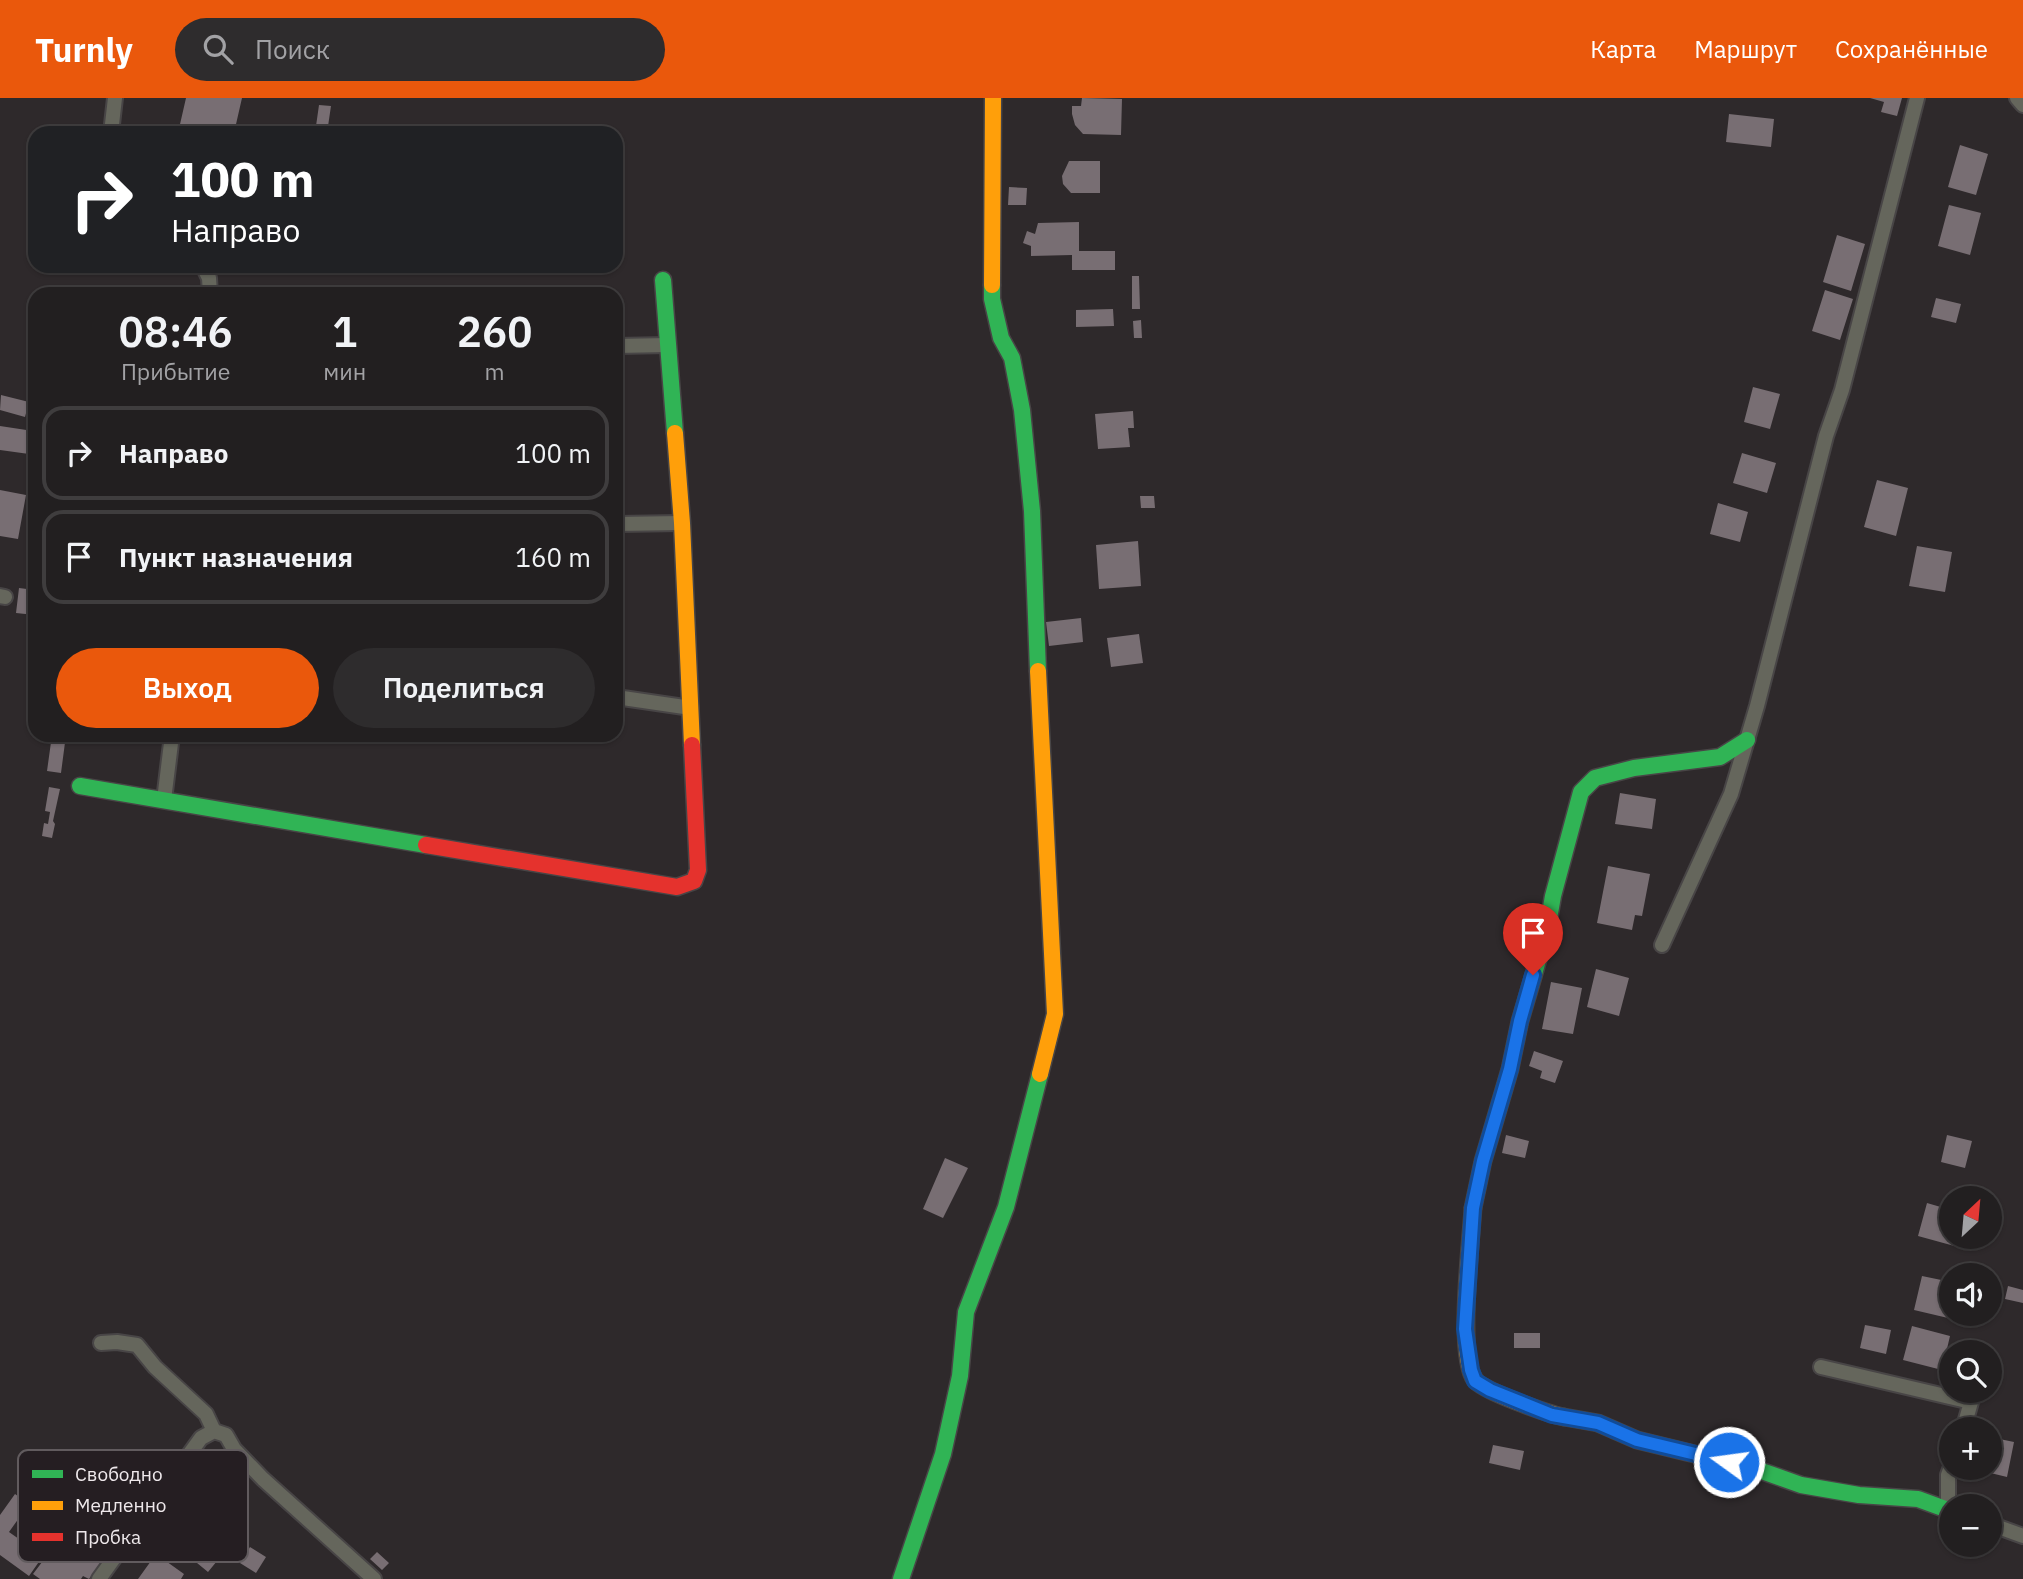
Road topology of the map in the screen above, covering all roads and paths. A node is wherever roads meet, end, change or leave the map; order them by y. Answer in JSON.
{"nodes":[{"id":1,"x":115,"y":98,"type":"edge"},
{"id":2,"x":993,"y":98,"type":"edge"},
{"id":3,"x":1917,"y":98,"type":"edge"},
{"id":4,"x":2017,"y":98,"type":"edge"},
{"id":5,"x":2023,"y":105,"type":"edge"},
{"id":6,"x":112,"y":126,"type":"edge"},
{"id":7,"x":663,"y":280,"type":"dead end"},
{"id":8,"x":668,"y":345,"type":"junction"},
{"id":9,"x":623,"y":346,"type":"edge"},
{"id":10,"x":682,"y":523,"type":"junction"},
{"id":11,"x":623,"y":524,"type":"edge"},
{"id":12,"x":623,"y":698,"type":"edge"},
{"id":13,"x":691,"y":708,"type":"junction"},
{"id":14,"x":1747,"y":740,"type":"junction"},
{"id":15,"x":171,"y":742,"type":"edge"},
{"id":16,"x":80,"y":786,"type":"dead end"},
{"id":17,"x":164,"y":800,"type":"junction"},
{"id":18,"x":1662,"y":945,"type":"dead end"},
{"id":19,"x":101,"y":1343,"type":"dead end"},
{"id":20,"x":1821,"y":1367,"type":"dead end"},
{"id":21,"x":1967,"y":1417,"type":"edge"},
{"id":22,"x":214,"y":1431,"type":"junction"},
{"id":23,"x":192,"y":1450,"type":"edge"},
{"id":24,"x":235,"y":1450,"type":"edge"},
{"id":25,"x":248,"y":1463,"type":"edge"},
{"id":26,"x":1939,"y":1506,"type":"edge"},
{"id":27,"x":2002,"y":1528,"type":"edge"},
{"id":28,"x":2023,"y":1536,"type":"edge"},
{"id":29,"x":111,"y":1562,"type":"edge"},
{"id":30,"x":99,"y":1579,"type":"edge"},
{"id":31,"x":374,"y":1579,"type":"edge"},
{"id":32,"x":901,"y":1579,"type":"edge"}],
"edges":[{"from":1,"to":6,"type":"street"},
{"from":2,"to":32,"type":"street"},
{"from":3,"to":14,"type":"street"},
{"from":4,"to":5,"type":"street"},
{"from":7,"to":8,"type":"street"},
{"from":8,"to":9,"type":"street"},
{"from":8,"to":10,"type":"street"},
{"from":10,"to":11,"type":"street"},
{"from":10,"to":13,"type":"street"},
{"from":12,"to":13,"type":"street"},
{"from":13,"to":17,"type":"street"},
{"from":14,"to":18,"type":"street"},
{"from":14,"to":26,"type":"street"},
{"from":15,"to":17,"type":"street"},
{"from":16,"to":17,"type":"street"},
{"from":19,"to":22,"type":"street"},
{"from":20,"to":21,"type":"street"},
{"from":22,"to":23,"type":"street"},
{"from":22,"to":24,"type":"street"},
{"from":25,"to":31,"type":"street"},
{"from":27,"to":28,"type":"street"},
{"from":29,"to":30,"type":"street"}]}
